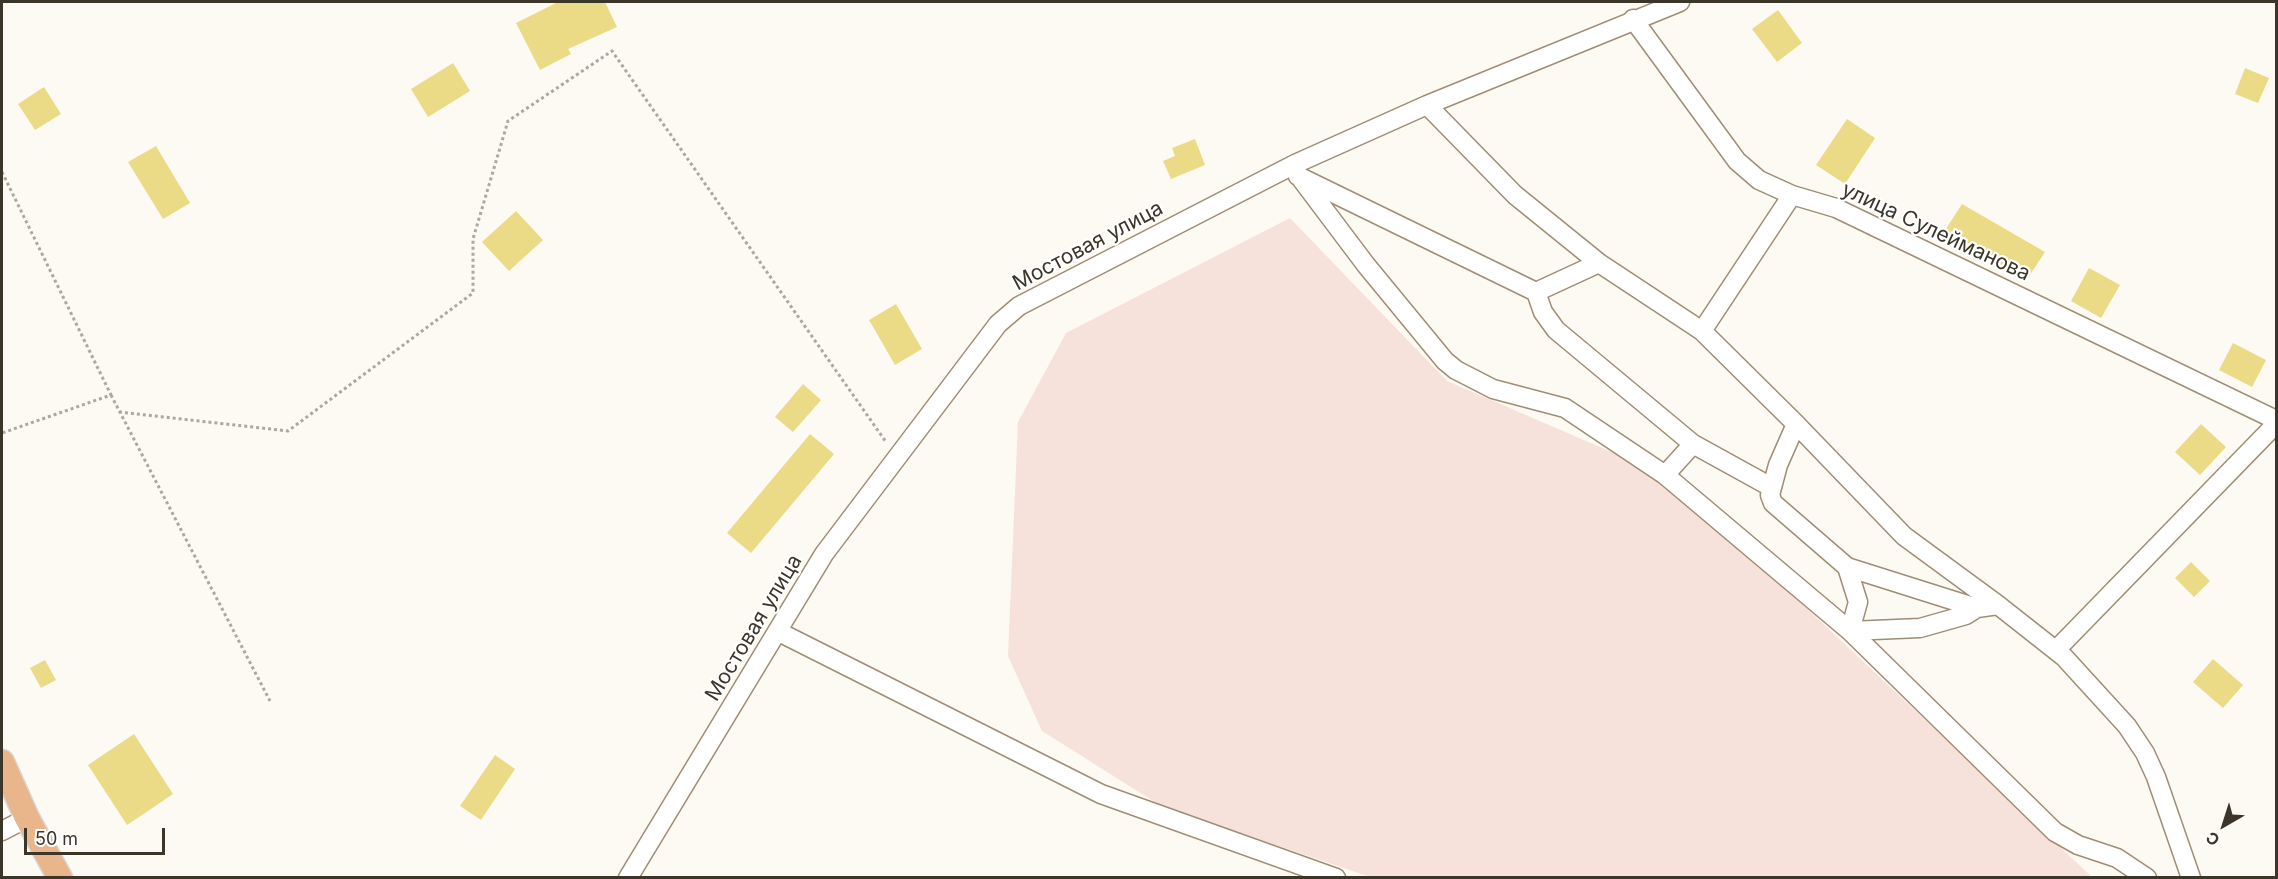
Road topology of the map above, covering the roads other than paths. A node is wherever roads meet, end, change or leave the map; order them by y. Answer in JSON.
{"nodes":[{"id":1,"x":1680,"y":2,"type":"edge"},
{"id":2,"x":1633,"y":19,"type":"junction"},
{"id":3,"x":1427,"y":105,"type":"junction"},
{"id":4,"x":1297,"y":170,"type":"junction"},
{"id":5,"x":1792,"y":195,"type":"junction"},
{"id":6,"x":1599,"y":263,"type":"junction"},
{"id":7,"x":1536,"y":292,"type":"junction"},
{"id":8,"x":1702,"y":331,"type":"junction"},
{"id":9,"x":2277,"y":422,"type":"edge"},
{"id":10,"x":1796,"y":424,"type":"junction"},
{"id":11,"x":1693,"y":444,"type":"junction"},
{"id":12,"x":1665,"y":475,"type":"junction"},
{"id":13,"x":1771,"y":487,"type":"junction"},
{"id":14,"x":1847,"y":567,"type":"junction"},
{"id":15,"x":1998,"y":605,"type":"junction"},
{"id":16,"x":1977,"y":608,"type":"junction"},
{"id":17,"x":779,"y":632,"type":"junction"},
{"id":18,"x":1850,"y":632,"type":"junction"},
{"id":19,"x":2056,"y":650,"type":"junction"},
{"id":20,"x":2,"y":762,"type":"edge"},
{"id":21,"x":27,"y":818,"type":"junction"},
{"id":22,"x":2,"y":831,"type":"edge"},
{"id":23,"x":60,"y":878,"type":"edge"},
{"id":24,"x":628,"y":878,"type":"edge"},
{"id":25,"x":1336,"y":878,"type":"edge"},
{"id":26,"x":2147,"y":878,"type":"edge"},
{"id":27,"x":2191,"y":878,"type":"edge"}],
"edges":[{"from":1,"to":2,"type":"street","name":"Мостовая улица"},
{"from":2,"to":3,"type":"street","name":"Мостовая улица"},
{"from":2,"to":5,"type":"street","name":"улица Сулейманова"},
{"from":3,"to":4,"type":"street","name":"Мостовая улица"},
{"from":3,"to":6,"type":"street"},
{"from":4,"to":7,"type":"street"},
{"from":4,"to":12,"type":"street"},
{"from":4,"to":17,"type":"street","name":"Мостовая улица"},
{"from":5,"to":8,"type":"street"},
{"from":5,"to":9,"type":"street","name":"улица Сулейманова"},
{"from":6,"to":7,"type":"street"},
{"from":6,"to":8,"type":"street"},
{"from":7,"to":11,"type":"street"},
{"from":8,"to":10,"type":"street"},
{"from":9,"to":19,"type":"street"},
{"from":10,"to":13,"type":"street"},
{"from":10,"to":15,"type":"street"},
{"from":11,"to":12,"type":"street"},
{"from":11,"to":13,"type":"street"},
{"from":12,"to":18,"type":"street"},
{"from":13,"to":14,"type":"street"},
{"from":14,"to":16,"type":"street"},
{"from":14,"to":18,"type":"street"},
{"from":15,"to":16,"type":"street"},
{"from":15,"to":19,"type":"street"},
{"from":16,"to":18,"type":"street"},
{"from":17,"to":24,"type":"street","name":"Мостовая улица"},
{"from":17,"to":25,"type":"street"},
{"from":18,"to":26,"type":"street"},
{"from":19,"to":27,"type":"street"},
{"from":20,"to":21,"type":"main road"},
{"from":21,"to":22,"type":"street"},
{"from":21,"to":23,"type":"main road"}]}
